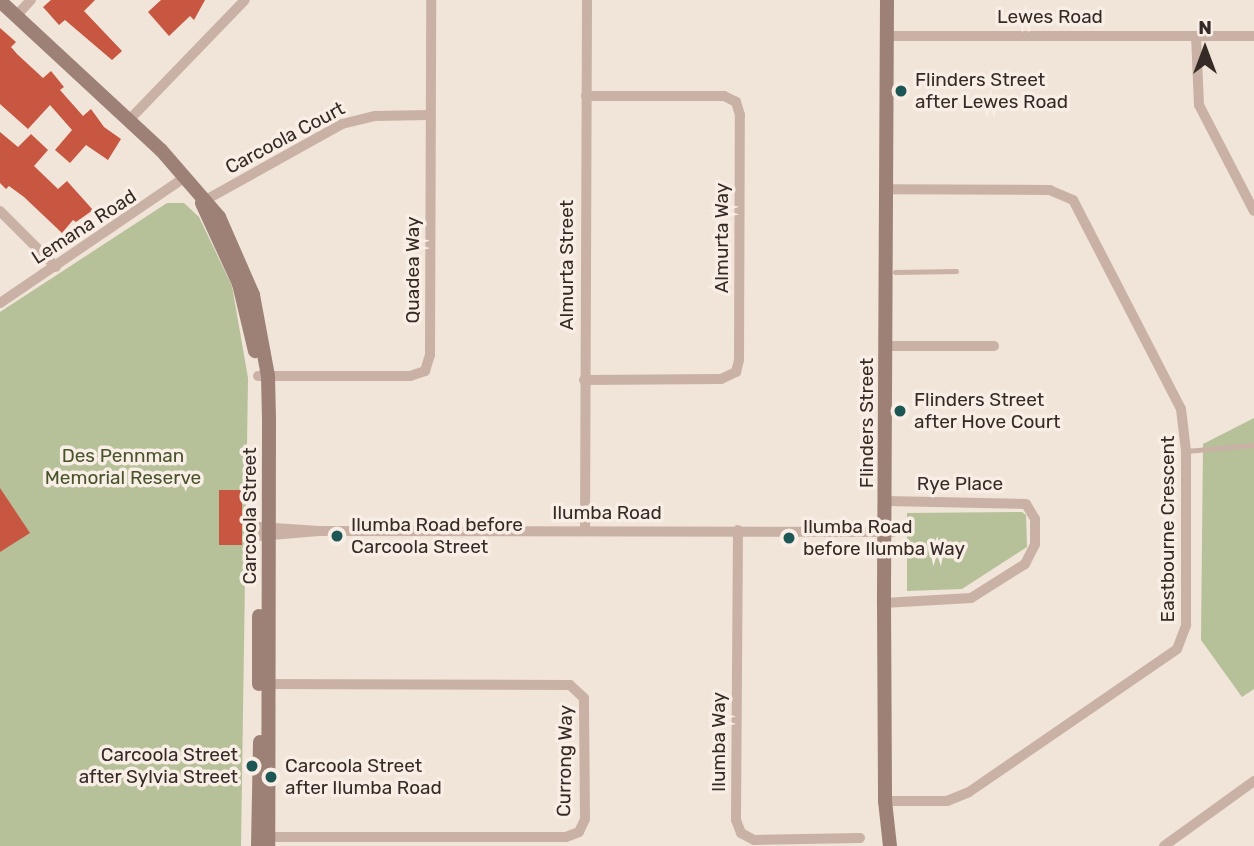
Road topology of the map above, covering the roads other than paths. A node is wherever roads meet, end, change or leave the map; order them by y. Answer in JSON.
{"nodes":[{"id":1,"x":31,"y":0,"type":"edge"},
{"id":2,"x":245,"y":0,"type":"edge"},
{"id":3,"x":431,"y":0,"type":"edge"},
{"id":4,"x":587,"y":0,"type":"edge"},
{"id":5,"x":887,"y":0,"type":"edge"},
{"id":6,"x":897,"y":0,"type":"edge"},
{"id":7,"x":0,"y":1,"type":"edge"},
{"id":8,"x":16,"y":16,"type":"junction"},
{"id":9,"x":892,"y":36,"type":"junction"},
{"id":10,"x":1196,"y":36,"type":"junction"},
{"id":11,"x":1254,"y":36,"type":"edge"},
{"id":12,"x":586,"y":96,"type":"junction"},
{"id":13,"x":429,"y":115,"type":"junction"},
{"id":14,"x":130,"y":119,"type":"junction"},
{"id":15,"x":184,"y":178,"type":"junction"},
{"id":16,"x":891,"y":189,"type":"junction"},
{"id":17,"x":201,"y":202,"type":"junction"},
{"id":18,"x":0,"y":211,"type":"edge"},
{"id":19,"x":1254,"y":211,"type":"edge"},
{"id":20,"x":56,"y":267,"type":"junction"},
{"id":21,"x":957,"y":271,"type":"dead end"},
{"id":22,"x":895,"y":272,"type":"junction"},
{"id":23,"x":0,"y":303,"type":"edge"},
{"id":24,"x":890,"y":346,"type":"junction"},
{"id":25,"x":994,"y":346,"type":"dead end"},
{"id":26,"x":263,"y":376,"type":"junction"},
{"id":27,"x":584,"y":380,"type":"junction"},
{"id":28,"x":1254,"y":445,"type":"edge"},
{"id":29,"x":1186,"y":452,"type":"junction"},
{"id":30,"x":890,"y":501,"type":"junction"},
{"id":31,"x":585,"y":530,"type":"junction"},
{"id":32,"x":738,"y":530,"type":"junction"},
{"id":33,"x":264,"y":532,"type":"junction"},
{"id":34,"x":890,"y":532,"type":"junction"},
{"id":35,"x":889,"y":603,"type":"junction"},
{"id":36,"x":264,"y":684,"type":"junction"},
{"id":37,"x":1254,"y":781,"type":"edge"},
{"id":38,"x":890,"y":801,"type":"junction"},
{"id":39,"x":860,"y":838,"type":"dead end"},
{"id":40,"x":263,"y":841,"type":"edge"},
{"id":41,"x":890,"y":846,"type":"edge"},
{"id":42,"x":900,"y":846,"type":"edge"},
{"id":43,"x":1164,"y":846,"type":"edge"}],
"edges":[{"from":1,"to":8,"type":"street"},
{"from":2,"to":14,"type":"street"},
{"from":3,"to":13,"type":"street","name":"Quadea Way"},
{"from":4,"to":12,"type":"street","name":"Almurta Street"},
{"from":5,"to":9,"type":"main road","name":"Flinders Street"},
{"from":6,"to":9,"type":"main road","name":"Flinders Street"},
{"from":7,"to":8,"type":"main road","name":"Carcoola Street"},
{"from":8,"to":14,"type":"main road","name":"Carcoola Street"},
{"from":9,"to":10,"type":"street","name":"Lewes Road"},
{"from":9,"to":16,"type":"main road","name":"Flinders Street"},
{"from":10,"to":11,"type":"street","name":"Lewes Road"},
{"from":10,"to":19,"type":"street"},
{"from":12,"to":27,"type":"street","name":"Almurta Street"},
{"from":12,"to":27,"type":"street","name":"Almurta Way"},
{"from":13,"to":17,"type":"street","name":"Carcoola Court"},
{"from":13,"to":26,"type":"street","name":"Quadea Way"},
{"from":14,"to":15,"type":"main road","name":"Carcoola Street"},
{"from":15,"to":17,"type":"main road","name":"Carcoola Street"},
{"from":15,"to":20,"type":"street","name":"Lemana Road"},
{"from":16,"to":22,"type":"main road","name":"Flinders Street"},
{"from":16,"to":24,"type":"main road","name":"Flinders Street"},
{"from":16,"to":29,"type":"street","name":"Eastbourne Crescent"},
{"from":17,"to":26,"type":"main road","name":"Carcoola Street"},
{"from":18,"to":20,"type":"street"},
{"from":20,"to":23,"type":"street","name":"Lemana Road"},
{"from":21,"to":22,"type":"lane"},
{"from":22,"to":24,"type":"main road","name":"Flinders Street"},
{"from":24,"to":25,"type":"street"},
{"from":24,"to":30,"type":"main road","name":"Flinders Street"},
{"from":26,"to":33,"type":"main road","name":"Carcoola Street"},
{"from":27,"to":31,"type":"street","name":"Almurta Street"},
{"from":28,"to":29,"type":"lane"},
{"from":29,"to":38,"type":"street","name":"Eastbourne Crescent"},
{"from":30,"to":34,"type":"main road","name":"Flinders Street"},
{"from":30,"to":35,"type":"street","name":"Rye Place"},
{"from":31,"to":32,"type":"street","name":"Ilumba Road"},
{"from":31,"to":33,"type":"street","name":"Ilumba Road"},
{"from":32,"to":34,"type":"street","name":"Ilumba Road"},
{"from":32,"to":39,"type":"street","name":"Ilumba Way"},
{"from":33,"to":36,"type":"main road","name":"Carcoola Street"},
{"from":34,"to":35,"type":"main road","name":"Flinders Street"},
{"from":35,"to":38,"type":"main road","name":"Flinders Street"},
{"from":36,"to":40,"type":"main road","name":"Carcoola Street"},
{"from":36,"to":40,"type":"street","name":"Currong Way"},
{"from":37,"to":43,"type":"street"},
{"from":38,"to":41,"type":"main road","name":"Flinders Street"},
{"from":38,"to":42,"type":"main road","name":"Flinders Street"}]}
